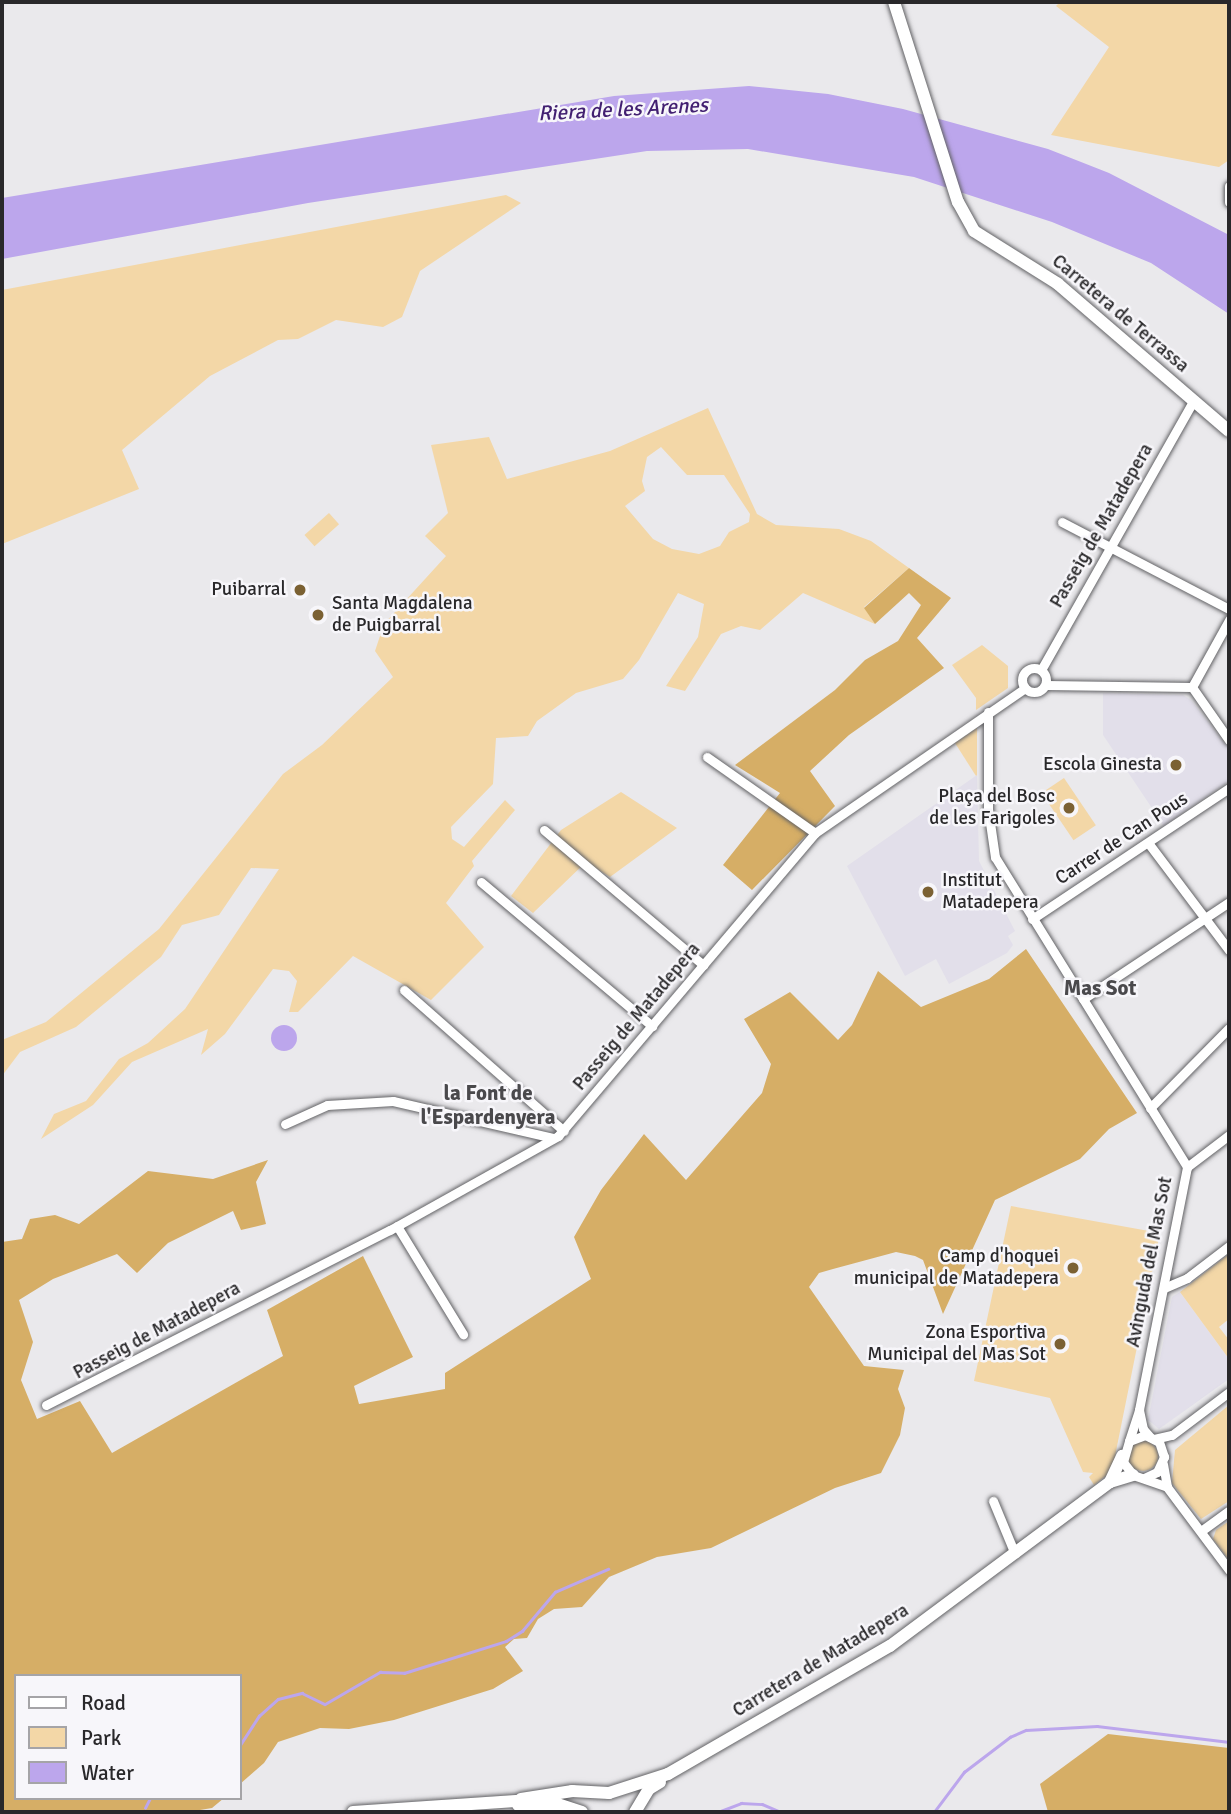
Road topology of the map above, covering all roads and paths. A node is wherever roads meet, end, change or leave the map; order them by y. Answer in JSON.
{"nodes":[{"id":1,"x":894,"y":2,"type":"edge"},
{"id":2,"x":1229,"y":186,"type":"edge"},
{"id":3,"x":1229,"y":202,"type":"edge"},
{"id":4,"x":1194,"y":400,"type":"junction"},
{"id":5,"x":1229,"y":431,"type":"edge"},
{"id":6,"x":1062,"y":522,"type":"dead end"},
{"id":7,"x":1110,"y":547,"type":"junction"},
{"id":8,"x":1229,"y":609,"type":"edge"},
{"id":9,"x":1229,"y":620,"type":"edge"},
{"id":10,"x":1041,"y":670,"type":"junction"},
{"id":11,"x":1046,"y":685,"type":"junction"},
{"id":12,"x":1192,"y":687,"type":"junction"},
{"id":13,"x":1024,"y":688,"type":"junction"},
{"id":14,"x":988,"y":712,"type":"junction"},
{"id":15,"x":1229,"y":740,"type":"edge"},
{"id":16,"x":707,"y":757,"type":"dead end"},
{"id":17,"x":1229,"y":788,"type":"edge"},
{"id":18,"x":544,"y":830,"type":"dead end"},
{"id":19,"x":815,"y":833,"type":"junction"},
{"id":20,"x":1149,"y":844,"type":"junction"},
{"id":21,"x":481,"y":882,"type":"dead end"},
{"id":22,"x":1229,"y":902,"type":"edge"},
{"id":23,"x":1205,"y":918,"type":"junction"},
{"id":24,"x":1032,"y":919,"type":"junction"},
{"id":25,"x":1229,"y":950,"type":"edge"},
{"id":26,"x":703,"y":965,"type":"junction"},
{"id":27,"x":404,"y":990,"type":"dead end"},
{"id":28,"x":1083,"y":999,"type":"junction"},
{"id":29,"x":652,"y":1026,"type":"junction"},
{"id":30,"x":1229,"y":1028,"type":"edge"},
{"id":31,"x":1150,"y":1108,"type":"junction"},
{"id":32,"x":285,"y":1124,"type":"dead end"},
{"id":33,"x":564,"y":1131,"type":"junction"},
{"id":34,"x":1229,"y":1135,"type":"edge"},
{"id":35,"x":553,"y":1138,"type":"junction"},
{"id":36,"x":1186,"y":1167,"type":"junction"},
{"id":37,"x":397,"y":1226,"type":"junction"},
{"id":38,"x":1229,"y":1246,"type":"edge"},
{"id":39,"x":1164,"y":1288,"type":"junction"},
{"id":40,"x":463,"y":1334,"type":"dead end"},
{"id":41,"x":1229,"y":1392,"type":"edge"},
{"id":42,"x":46,"y":1405,"type":"dead end"},
{"id":43,"x":1139,"y":1410,"type":"junction"},
{"id":44,"x":1172,"y":1435,"type":"junction"},
{"id":45,"x":1152,"y":1438,"type":"junction"},
{"id":46,"x":1129,"y":1441,"type":"junction"},
{"id":47,"x":1122,"y":1456,"type":"junction"},
{"id":48,"x":1164,"y":1461,"type":"junction"},
{"id":49,"x":1139,"y":1476,"type":"junction"},
{"id":50,"x":1110,"y":1482,"type":"junction"},
{"id":51,"x":1167,"y":1487,"type":"junction"},
{"id":52,"x":993,"y":1502,"type":"dead end"},
{"id":53,"x":1229,"y":1511,"type":"edge"},
{"id":54,"x":1201,"y":1531,"type":"junction"},
{"id":55,"x":1015,"y":1554,"type":"junction"},
{"id":56,"x":1229,"y":1570,"type":"edge"},
{"id":57,"x":668,"y":1774,"type":"junction"},
{"id":58,"x":598,"y":1795,"type":"junction"},
{"id":59,"x":522,"y":1799,"type":"junction"},
{"id":60,"x":496,"y":1806,"type":"edge"},
{"id":61,"x":353,"y":1812,"type":"edge"},
{"id":62,"x":554,"y":1812,"type":"edge"},
{"id":63,"x":580,"y":1812,"type":"edge"},
{"id":64,"x":635,"y":1812,"type":"edge"}],
"edges":[{"from":1,"to":4,"type":"street","name":"Carretera de Terrassa"},
{"from":2,"to":3,"type":"street"},
{"from":4,"to":5,"type":"street","name":"Carretera de Terrassa"},
{"from":4,"to":7,"type":"street","name":"Passeig de Matadepera"},
{"from":6,"to":7,"type":"street"},
{"from":7,"to":8,"type":"street"},
{"from":7,"to":10,"type":"street","name":"Passeig de Matadepera"},
{"from":9,"to":12,"type":"street"},
{"from":10,"to":11,"type":"street"},
{"from":10,"to":13,"type":"street","name":"Passeig de Matadepera"},
{"from":11,"to":12,"type":"street"},
{"from":11,"to":13,"type":"street"},
{"from":12,"to":15,"type":"street"},
{"from":13,"to":14,"type":"street","name":"Passeig de Matadepera"},
{"from":14,"to":19,"type":"street","name":"Passeig de Matadepera"},
{"from":14,"to":24,"type":"street","name":"Avinguda del Mas Sot"},
{"from":16,"to":19,"type":"street"},
{"from":17,"to":20,"type":"street","name":"Carrer de Can Pous"},
{"from":18,"to":26,"type":"street"},
{"from":19,"to":26,"type":"street","name":"Passeig de Matadepera"},
{"from":20,"to":23,"type":"street"},
{"from":20,"to":24,"type":"street","name":"Carrer de Can Pous"},
{"from":21,"to":29,"type":"street"},
{"from":22,"to":23,"type":"street"},
{"from":23,"to":25,"type":"street"},
{"from":23,"to":28,"type":"street"},
{"from":24,"to":28,"type":"street","name":"Avinguda del Mas Sot"},
{"from":26,"to":29,"type":"street","name":"Passeig de Matadepera"},
{"from":27,"to":33,"type":"street"},
{"from":28,"to":31,"type":"street","name":"Avinguda del Mas Sot"},
{"from":29,"to":33,"type":"street","name":"Passeig de Matadepera"},
{"from":30,"to":31,"type":"street"},
{"from":31,"to":36,"type":"street","name":"Avinguda del Mas Sot"},
{"from":32,"to":35,"type":"street"},
{"from":33,"to":35,"type":"street","name":"Passeig de Matadepera"},
{"from":34,"to":36,"type":"street"},
{"from":35,"to":37,"type":"street","name":"Passeig de Matadepera"},
{"from":36,"to":39,"type":"street","name":"Avinguda del Mas Sot"},
{"from":37,"to":40,"type":"street"},
{"from":37,"to":42,"type":"street","name":"Passeig de Matadepera"},
{"from":38,"to":39,"type":"street"},
{"from":39,"to":43,"type":"street","name":"Avinguda del Mas Sot"},
{"from":41,"to":44,"type":"street"},
{"from":43,"to":45,"type":"street"},
{"from":43,"to":46,"type":"street","name":"Avinguda del Mas Sot"},
{"from":44,"to":45,"type":"street"},
{"from":44,"to":48,"type":"street"},
{"from":45,"to":46,"type":"street"},
{"from":45,"to":48,"type":"street"},
{"from":46,"to":47,"type":"street","name":"Avinguda del Mas Sot"},
{"from":47,"to":49,"type":"street"},
{"from":47,"to":50,"type":"street"},
{"from":48,"to":49,"type":"street"},
{"from":48,"to":51,"type":"street"},
{"from":49,"to":50,"type":"street"},
{"from":49,"to":51,"type":"street"},
{"from":50,"to":55,"type":"street","name":"Carretera de Matadepera"},
{"from":51,"to":54,"type":"street"},
{"from":52,"to":55,"type":"street"},
{"from":53,"to":54,"type":"street"},
{"from":54,"to":56,"type":"street"},
{"from":55,"to":57,"type":"street","name":"Carretera de Matadepera"},
{"from":57,"to":58,"type":"street","name":"Carretera de Matadepera"},
{"from":57,"to":64,"type":"street"},
{"from":58,"to":59,"type":"street","name":"Carretera de Matadepera"},
{"from":58,"to":63,"type":"street"},
{"from":59,"to":60,"type":"street"},
{"from":59,"to":63,"type":"street"},
{"from":60,"to":61,"type":"street"},
{"from":60,"to":62,"type":"street"}]}
